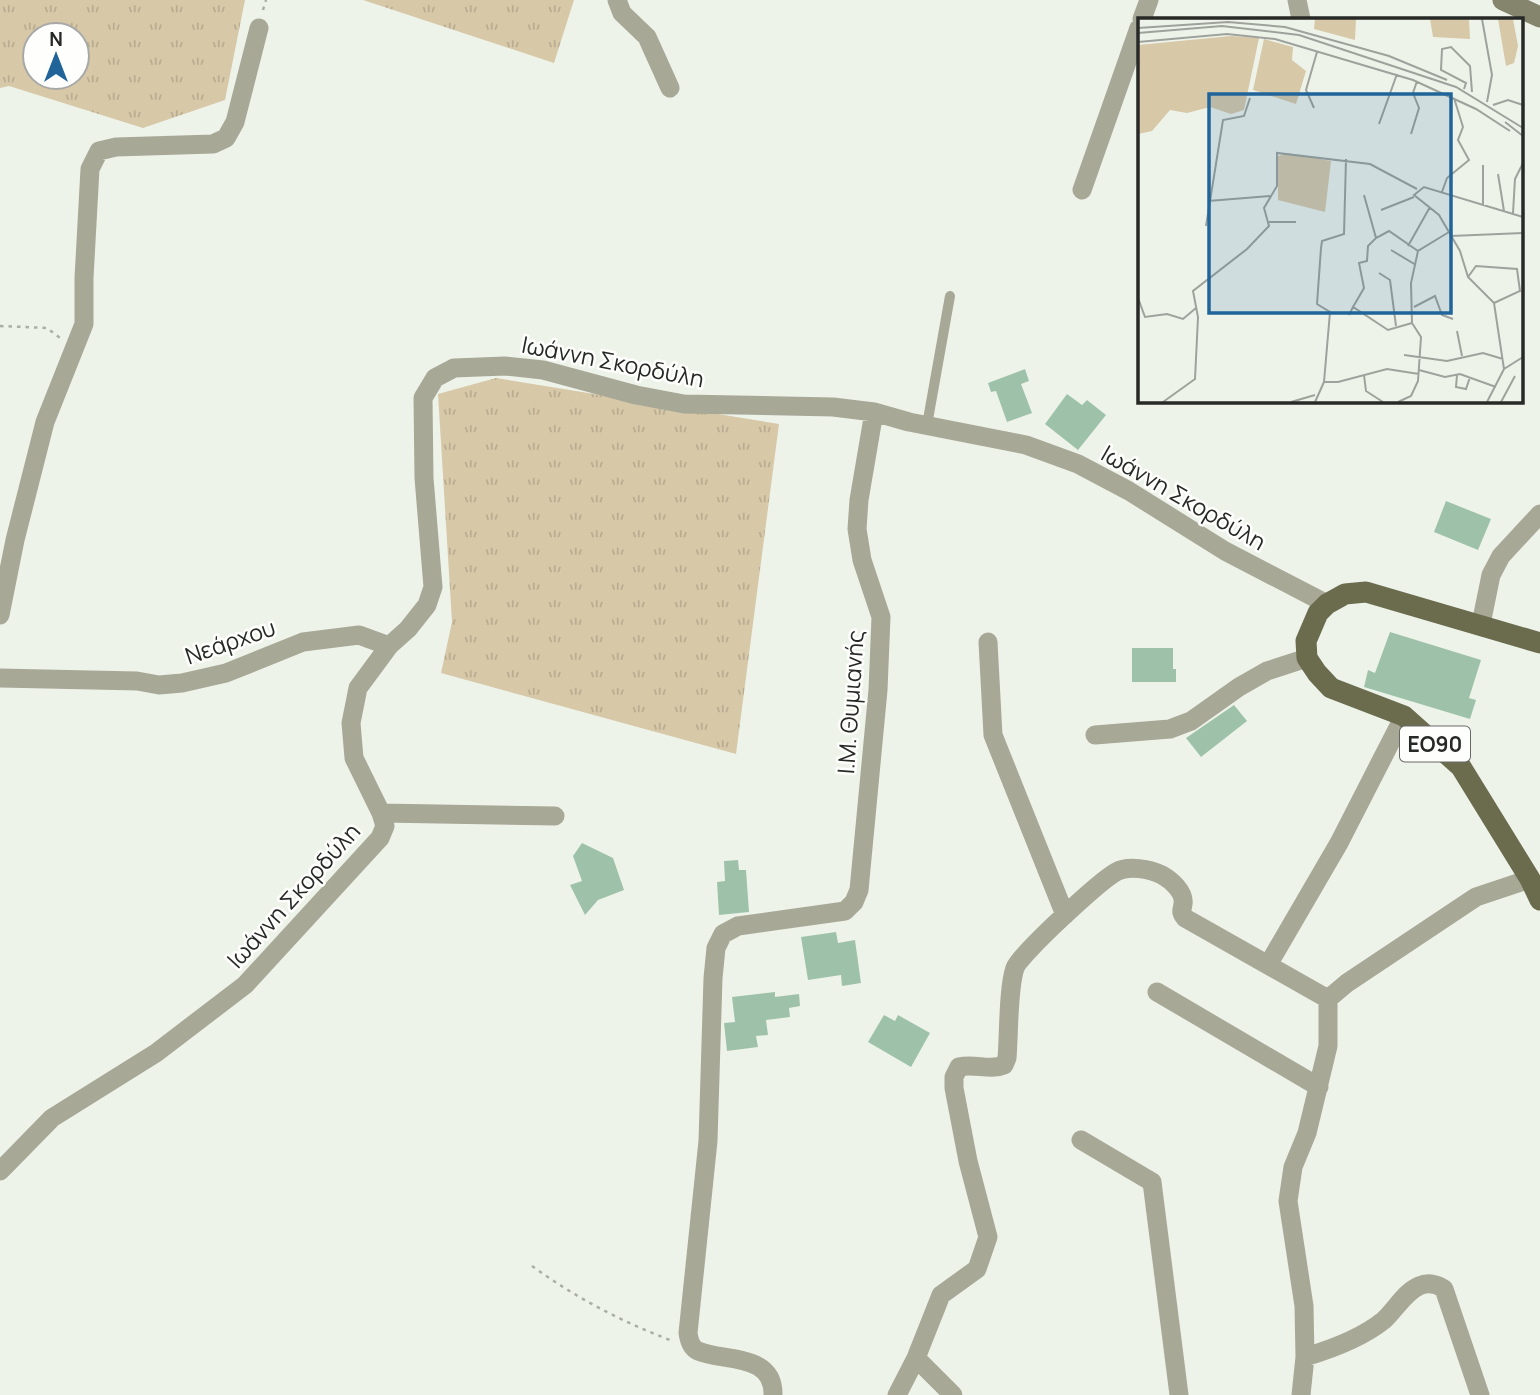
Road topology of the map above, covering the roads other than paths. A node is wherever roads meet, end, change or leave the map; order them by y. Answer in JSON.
{"nodes":[{"id":1,"x":617,"y":0,"type":"edge"},
{"id":2,"x":1149,"y":0,"type":"edge"},
{"id":3,"x":1297,"y":0,"type":"edge"},
{"id":4,"x":1503,"y":0,"type":"edge"},
{"id":5,"x":1540,"y":17,"type":"edge"},
{"id":6,"x":1142,"y":18,"type":"edge"},
{"id":7,"x":1301,"y":18,"type":"edge"},
{"id":8,"x":259,"y":28,"type":"dead end"},
{"id":9,"x":1138,"y":31,"type":"edge"},
{"id":10,"x":670,"y":88,"type":"dead end"},
{"id":11,"x":1082,"y":190,"type":"dead end"},
{"id":12,"x":950,"y":296,"type":"dead end"},
{"id":13,"x":874,"y":412,"type":"junction"},
{"id":14,"x":927,"y":425,"type":"junction"},
{"id":15,"x":1540,"y":514,"type":"edge"},
{"id":16,"x":1327,"y":604,"type":"junction"},
{"id":17,"x":0,"y":615,"type":"edge"},
{"id":18,"x":1481,"y":624,"type":"junction"},
{"id":19,"x":988,"y":642,"type":"dead end"},
{"id":20,"x":1540,"y":643,"type":"edge"},
{"id":21,"x":389,"y":646,"type":"junction"},
{"id":22,"x":1307,"y":658,"type":"junction"},
{"id":23,"x":0,"y":678,"type":"edge"},
{"id":24,"x":1404,"y":716,"type":"junction"},
{"id":25,"x":1095,"y":735,"type":"dead end"},
{"id":26,"x":381,"y":813,"type":"junction"},
{"id":27,"x":555,"y":816,"type":"dead end"},
{"id":28,"x":1530,"y":879,"type":"junction"},
{"id":29,"x":1540,"y":900,"type":"edge"},
{"id":30,"x":1065,"y":915,"type":"junction"},
{"id":31,"x":1268,"y":965,"type":"junction"},
{"id":32,"x":1157,"y":992,"type":"dead end"},
{"id":33,"x":1328,"y":999,"type":"junction"},
{"id":34,"x":1319,"y":1087,"type":"junction"},
{"id":35,"x":1081,"y":1140,"type":"dead end"},
{"id":36,"x":0,"y":1171,"type":"edge"},
{"id":37,"x":1305,"y":1357,"type":"junction"},
{"id":38,"x":916,"y":1358,"type":"junction"},
{"id":39,"x":773,"y":1395,"type":"edge"},
{"id":40,"x":897,"y":1395,"type":"edge"},
{"id":41,"x":953,"y":1395,"type":"edge"},
{"id":42,"x":1179,"y":1395,"type":"edge"},
{"id":43,"x":1301,"y":1395,"type":"edge"},
{"id":44,"x":1480,"y":1395,"type":"edge"}],
"edges":[{"from":1,"to":10,"type":"street"},
{"from":2,"to":6,"type":"street"},
{"from":3,"to":7,"type":"street"},
{"from":4,"to":5,"type":"street"},
{"from":8,"to":17,"type":"street"},
{"from":9,"to":11,"type":"street"},
{"from":12,"to":14,"type":"lane"},
{"from":13,"to":14,"type":"street","name":"Ιωάννη Σκορδύλη"},
{"from":13,"to":21,"type":"street","name":"Ιωάννη Σκορδύλη"},
{"from":13,"to":39,"type":"street","name":"Ι.Μ. Θυμιανής"},
{"from":14,"to":16,"type":"street","name":"Ιωάννη Σκορδύλη"},
{"from":15,"to":18,"type":"street"},
{"from":16,"to":18,"type":"main road"},
{"from":16,"to":22,"type":"main road"},
{"from":18,"to":20,"type":"main road"},
{"from":19,"to":30,"type":"street"},
{"from":21,"to":23,"type":"street","name":"Νεάρχου"},
{"from":21,"to":26,"type":"street","name":"Ιωάννη Σκορδύλη"},
{"from":22,"to":24,"type":"main road","number":"ΕΟ90"},
{"from":22,"to":25,"type":"street"},
{"from":24,"to":28,"type":"main road","number":"ΕΟ90"},
{"from":24,"to":31,"type":"street"},
{"from":26,"to":27,"type":"street"},
{"from":26,"to":36,"type":"street","name":"Ιωάννη Σκορδύλη"},
{"from":28,"to":29,"type":"main road","number":"ΕΟ90"},
{"from":28,"to":33,"type":"street"},
{"from":30,"to":31,"type":"street"},
{"from":30,"to":38,"type":"street"},
{"from":31,"to":33,"type":"street"},
{"from":32,"to":34,"type":"street"},
{"from":33,"to":34,"type":"street"},
{"from":34,"to":37,"type":"street"},
{"from":35,"to":42,"type":"street"},
{"from":37,"to":43,"type":"street"},
{"from":37,"to":44,"type":"street"},
{"from":38,"to":40,"type":"street"},
{"from":38,"to":41,"type":"street"}]}
